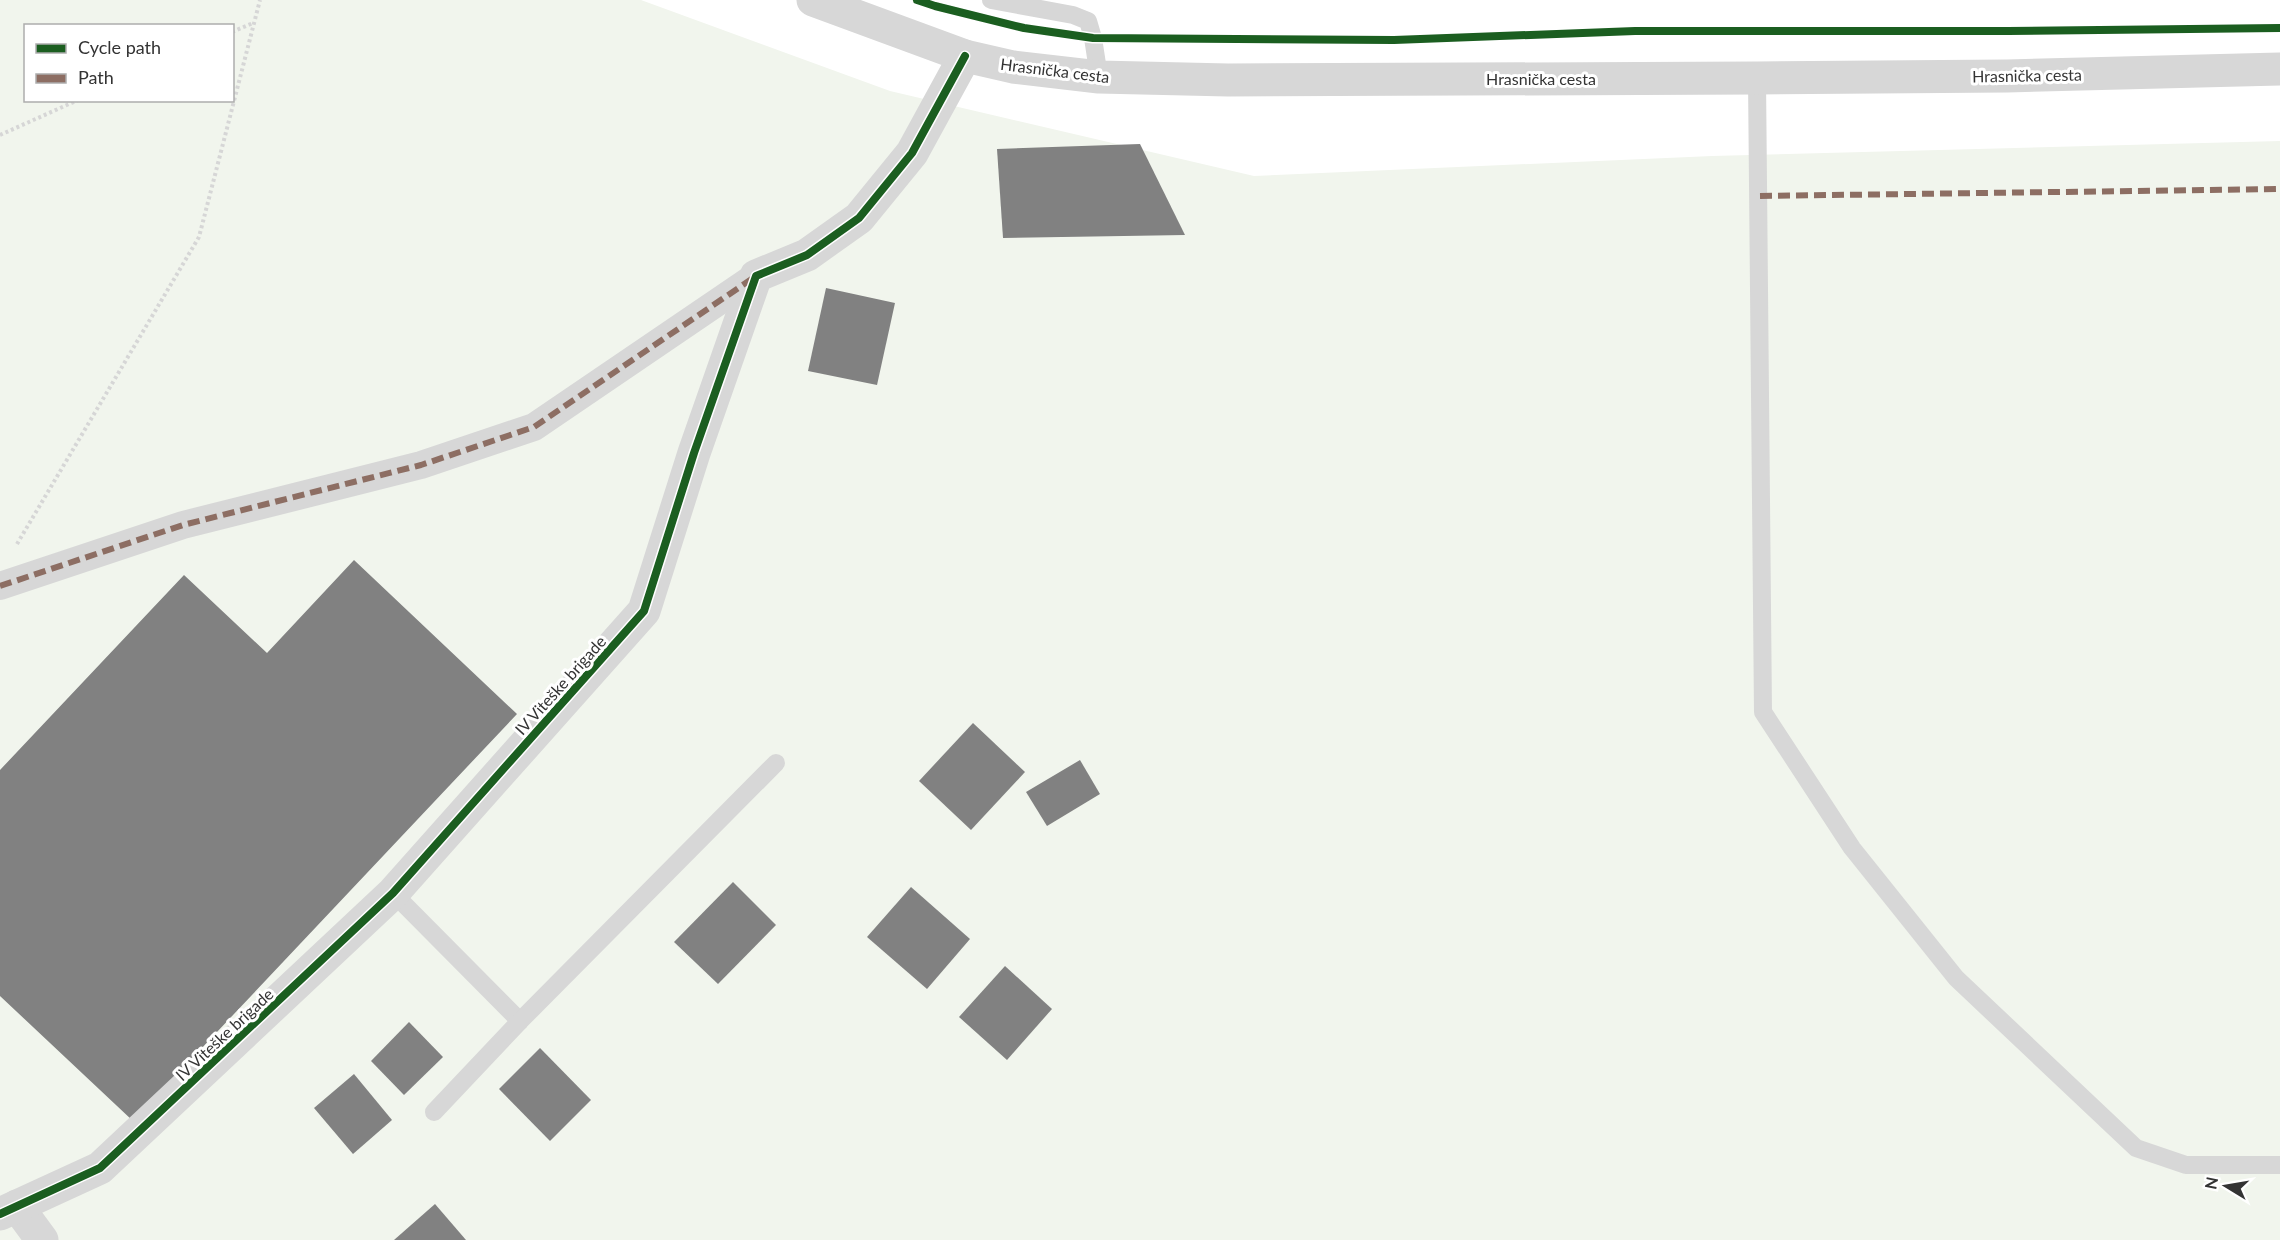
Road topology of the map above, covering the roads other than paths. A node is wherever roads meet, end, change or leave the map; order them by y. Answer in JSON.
{"nodes":[{"id":1,"x":813,"y":0,"type":"edge"},
{"id":2,"x":991,"y":0,"type":"edge"},
{"id":3,"x":966,"y":56,"type":"junction"},
{"id":4,"x":2280,"y":69,"type":"edge"},
{"id":5,"x":1099,"y":77,"type":"junction"},
{"id":6,"x":1757,"y":78,"type":"junction"},
{"id":7,"x":756,"y":276,"type":"junction"},
{"id":8,"x":0,"y":586,"type":"edge"},
{"id":9,"x":776,"y":763,"type":"dead end"},
{"id":10,"x":393,"y":893,"type":"junction"},
{"id":11,"x":520,"y":1020,"type":"junction"},
{"id":12,"x":434,"y":1112,"type":"dead end"},
{"id":13,"x":2280,"y":1165,"type":"edge"},
{"id":14,"x":8,"y":1210,"type":"edge"},
{"id":15,"x":42,"y":1240,"type":"edge"}],
"edges":[{"from":1,"to":3,"type":"street","name":"Hrasnička cesta"},
{"from":2,"to":5,"type":"lane"},
{"from":3,"to":5,"type":"street","name":"Hrasnička cesta"},
{"from":3,"to":7,"type":"street"},
{"from":4,"to":6,"type":"street","name":"Hrasnička cesta"},
{"from":5,"to":6,"type":"street","name":"Hrasnička cesta"},
{"from":6,"to":13,"type":"lane"},
{"from":7,"to":8,"type":"street"},
{"from":7,"to":10,"type":"street","name":"IV Viteške brigade"},
{"from":9,"to":11,"type":"lane"},
{"from":10,"to":11,"type":"lane"},
{"from":10,"to":14,"type":"street","name":"IV Viteške brigade"},
{"from":11,"to":12,"type":"lane"},
{"from":14,"to":15,"type":"street"}]}
